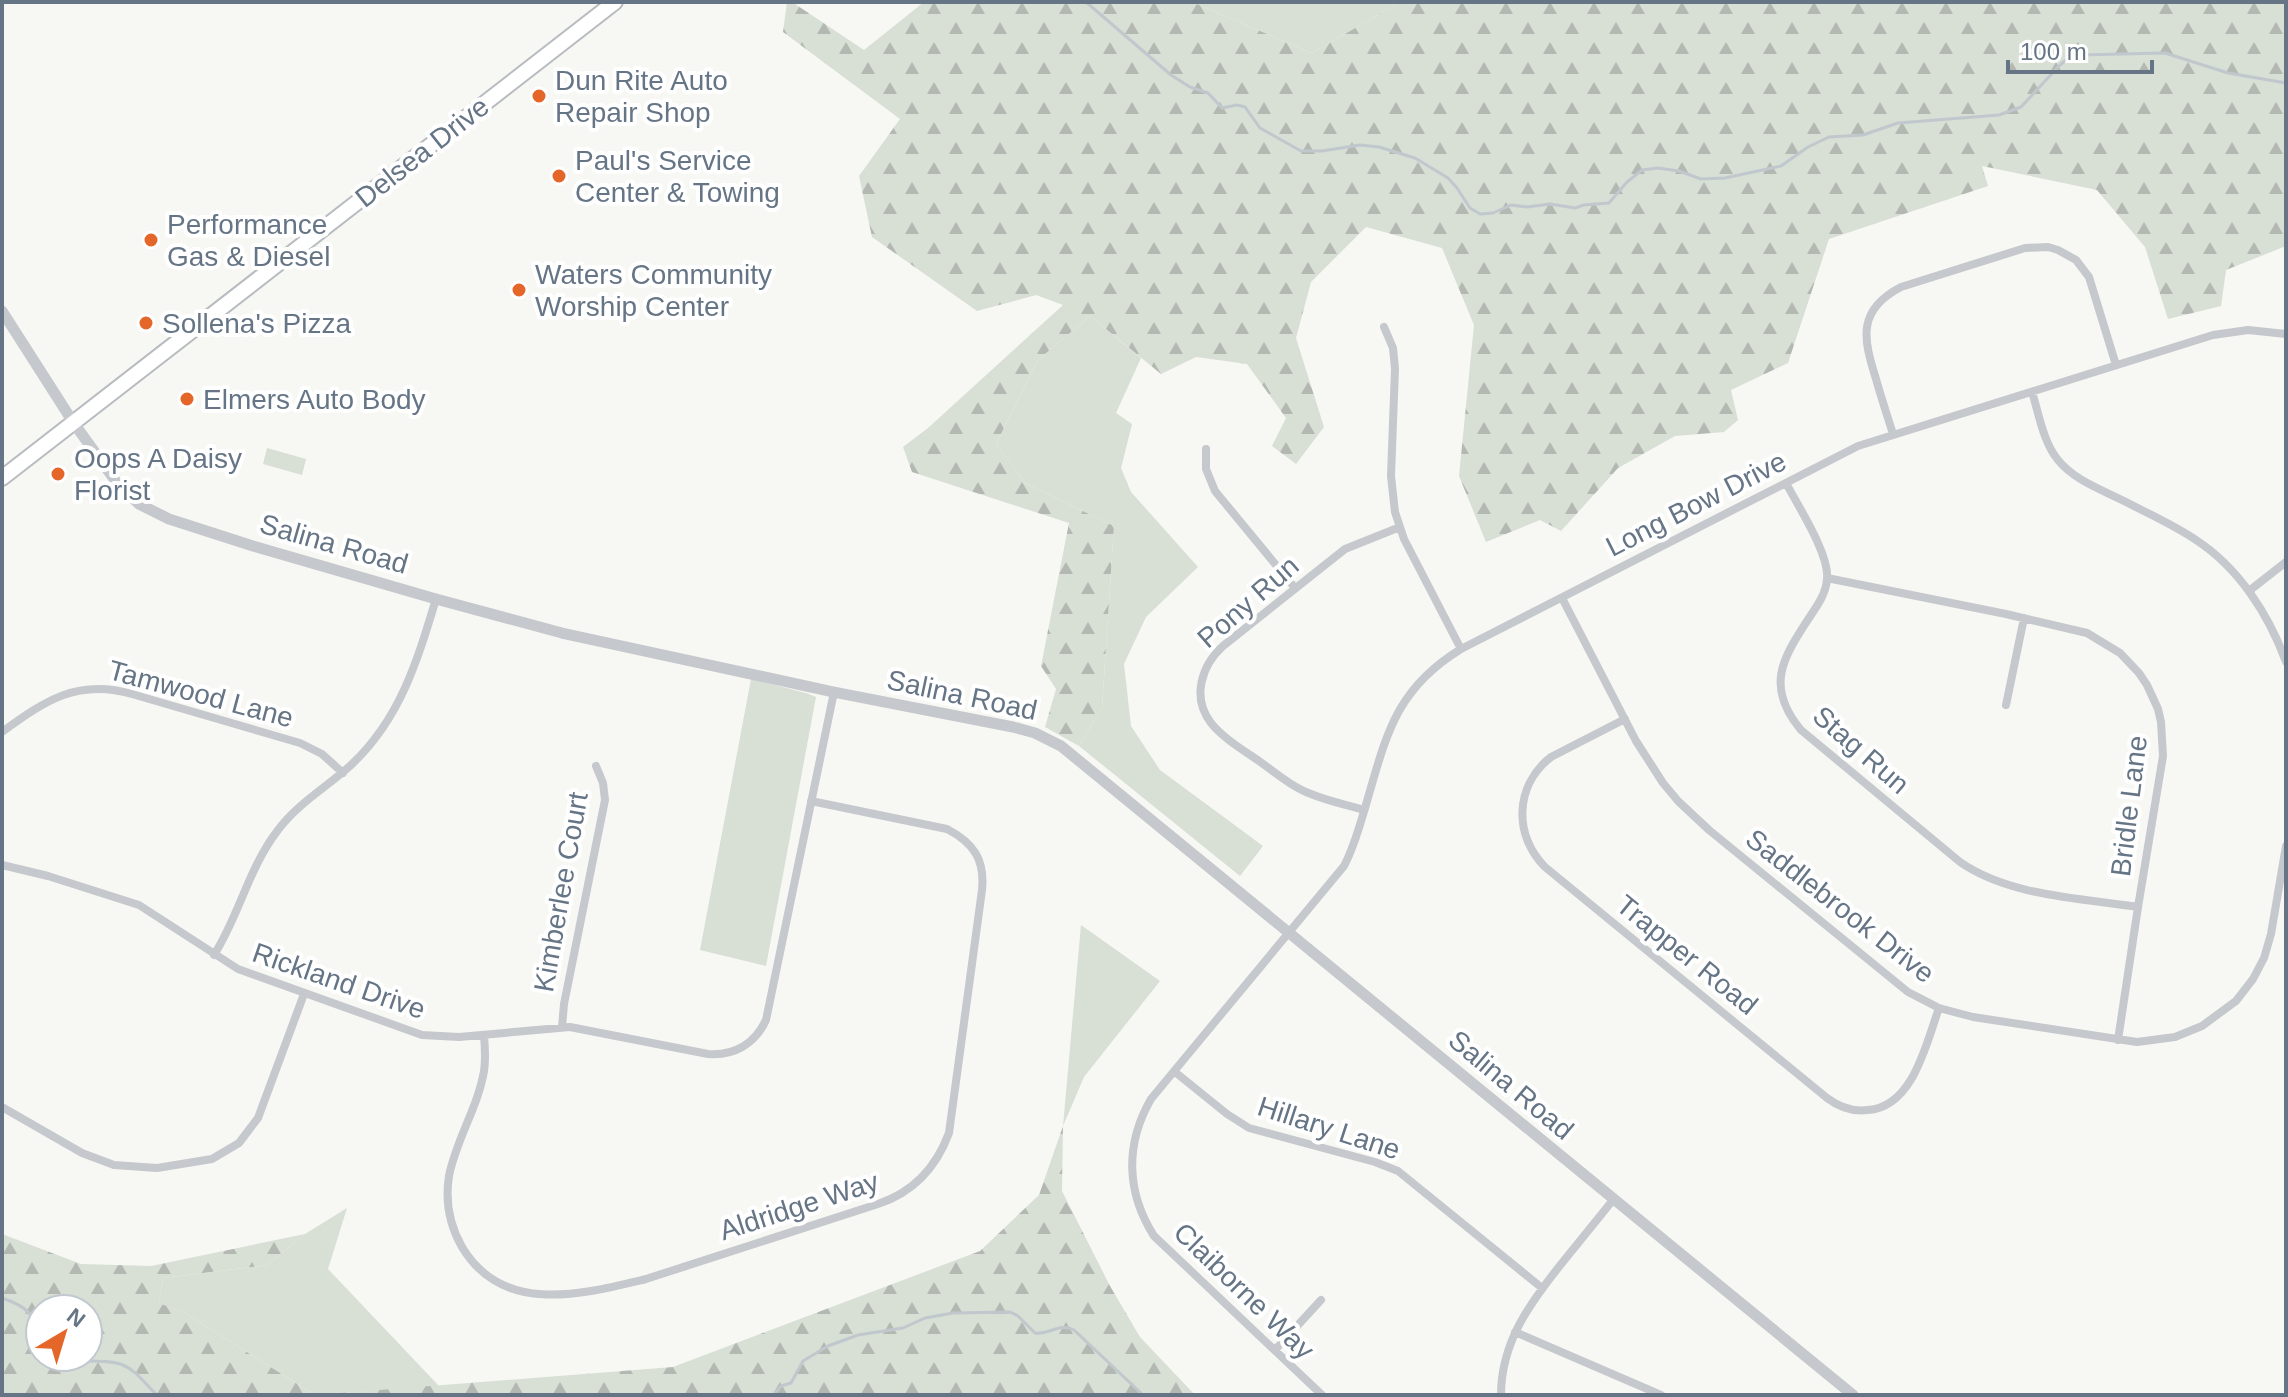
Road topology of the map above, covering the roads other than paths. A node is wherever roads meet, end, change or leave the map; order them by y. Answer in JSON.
{"nodes":[{"id":1,"x":615,"y":2,"type":"edge"},
{"id":2,"x":2,"y":311,"type":"edge"},
{"id":3,"x":1384,"y":327,"type":"dead end"},
{"id":4,"x":2286,"y":334,"type":"edge"},
{"id":5,"x":2116,"y":365,"type":"junction"},
{"id":6,"x":2032,"y":392,"type":"junction"},
{"id":7,"x":73,"y":422,"type":"junction"},
{"id":8,"x":1893,"y":434,"type":"junction"},
{"id":9,"x":1206,"y":449,"type":"dead end"},
{"id":10,"x":2,"y":478,"type":"edge"},
{"id":11,"x":1786,"y":483,"type":"junction"},
{"id":12,"x":1400,"y":527,"type":"junction"},
{"id":13,"x":2286,"y":562,"type":"edge"},
{"id":14,"x":1827,"y":578,"type":"junction"},
{"id":15,"x":1295,"y":588,"type":"junction"},
{"id":16,"x":2249,"y":591,"type":"junction"},
{"id":17,"x":1562,"y":598,"type":"junction"},
{"id":18,"x":436,"y":599,"type":"junction"},
{"id":19,"x":2024,"y":618,"type":"junction"},
{"id":20,"x":1461,"y":649,"type":"junction"},
{"id":21,"x":2286,"y":662,"type":"edge"},
{"id":22,"x":834,"y":692,"type":"junction"},
{"id":23,"x":2006,"y":705,"type":"dead end"},
{"id":24,"x":1625,"y":719,"type":"junction"},
{"id":25,"x":2,"y":732,"type":"edge"},
{"id":26,"x":596,"y":766,"type":"dead end"},
{"id":27,"x":343,"y":773,"type":"junction"},
{"id":28,"x":811,"y":801,"type":"junction"},
{"id":29,"x":1364,"y":810,"type":"junction"},
{"id":30,"x":2286,"y":846,"type":"edge"},
{"id":31,"x":2,"y":865,"type":"edge"},
{"id":32,"x":2138,"y":907,"type":"junction"},
{"id":33,"x":1289,"y":933,"type":"junction"},
{"id":34,"x":214,"y":955,"type":"junction"},
{"id":35,"x":304,"y":994,"type":"junction"},
{"id":36,"x":1939,"y":1008,"type":"junction"},
{"id":37,"x":562,"y":1027,"type":"junction"},
{"id":38,"x":484,"y":1035,"type":"junction"},
{"id":39,"x":2118,"y":1040,"type":"junction"},
{"id":40,"x":1175,"y":1072,"type":"junction"},
{"id":41,"x":2,"y":1107,"type":"edge"},
{"id":42,"x":1613,"y":1200,"type":"junction"},
{"id":43,"x":1542,"y":1288,"type":"junction"},
{"id":44,"x":1321,"y":1300,"type":"dead end"},
{"id":45,"x":1515,"y":1332,"type":"junction"},
{"id":46,"x":1275,"y":1350,"type":"junction"},
{"id":47,"x":1322,"y":1395,"type":"edge"},
{"id":48,"x":1501,"y":1395,"type":"edge"},
{"id":49,"x":1661,"y":1395,"type":"edge"},
{"id":50,"x":1853,"y":1395,"type":"edge"}],
"edges":[{"from":1,"to":7,"type":"main road","name":"Delsea Drive"},
{"from":2,"to":7,"type":"street","name":"Salina Road"},
{"from":3,"to":12,"type":"street"},
{"from":4,"to":5,"type":"street","name":"Long Bow Drive"},
{"from":5,"to":6,"type":"street","name":"Long Bow Drive"},
{"from":5,"to":8,"type":"street"},
{"from":6,"to":8,"type":"street","name":"Long Bow Drive"},
{"from":6,"to":16,"type":"street"},
{"from":7,"to":10,"type":"main road","name":"Delsea Drive"},
{"from":7,"to":18,"type":"street","name":"Salina Road"},
{"from":8,"to":11,"type":"street","name":"Long Bow Drive"},
{"from":9,"to":15,"type":"street"},
{"from":11,"to":14,"type":"street"},
{"from":11,"to":17,"type":"street","name":"Long Bow Drive"},
{"from":12,"to":15,"type":"street","name":"Pony Run"},
{"from":12,"to":20,"type":"street"},
{"from":13,"to":16,"type":"street"},
{"from":14,"to":19,"type":"street","name":"Bridle Lane"},
{"from":14,"to":32,"type":"street","name":"Stag Run"},
{"from":15,"to":29,"type":"street","name":"Pony Run"},
{"from":16,"to":21,"type":"street"},
{"from":17,"to":20,"type":"street","name":"Long Bow Drive"},
{"from":17,"to":24,"type":"street","name":"Saddlebrook Drive"},
{"from":18,"to":22,"type":"street","name":"Salina Road"},
{"from":18,"to":27,"type":"street"},
{"from":19,"to":23,"type":"street"},
{"from":19,"to":32,"type":"street","name":"Bridle Lane"},
{"from":20,"to":29,"type":"street","name":"Long Bow Drive"},
{"from":22,"to":28,"type":"street","name":"Rickland Drive"},
{"from":22,"to":33,"type":"street","name":"Salina Road"},
{"from":24,"to":36,"type":"street","name":"Saddlebrook Drive"},
{"from":24,"to":36,"type":"street","name":"Trapper Road"},
{"from":25,"to":27,"type":"street","name":"Tamwood Lane"},
{"from":26,"to":37,"type":"street","name":"Kimberlee Court"},
{"from":27,"to":34,"type":"street"},
{"from":28,"to":37,"type":"street","name":"Rickland Drive"},
{"from":28,"to":38,"type":"street","name":"Aldridge Way"},
{"from":29,"to":33,"type":"street","name":"Long Bow Drive"},
{"from":30,"to":39,"type":"street","name":"Saddlebrook Drive"},
{"from":31,"to":34,"type":"street","name":"Rickland Drive"},
{"from":32,"to":39,"type":"street","name":"Bridle Lane"},
{"from":33,"to":40,"type":"street","name":"Claiborne Way"},
{"from":33,"to":42,"type":"street","name":"Salina Road"},
{"from":34,"to":35,"type":"street","name":"Rickland Drive"},
{"from":35,"to":38,"type":"street","name":"Rickland Drive"},
{"from":35,"to":41,"type":"street"},
{"from":36,"to":39,"type":"street","name":"Saddlebrook Drive"},
{"from":37,"to":38,"type":"street","name":"Rickland Drive"},
{"from":40,"to":43,"type":"street","name":"Hillary Lane"},
{"from":40,"to":46,"type":"street","name":"Claiborne Way"},
{"from":42,"to":43,"type":"street"},
{"from":42,"to":50,"type":"street","name":"Salina Road"},
{"from":43,"to":45,"type":"street"},
{"from":44,"to":46,"type":"street"},
{"from":45,"to":48,"type":"street"},
{"from":45,"to":49,"type":"street"},
{"from":46,"to":47,"type":"street","name":"Claiborne Way"}]}
